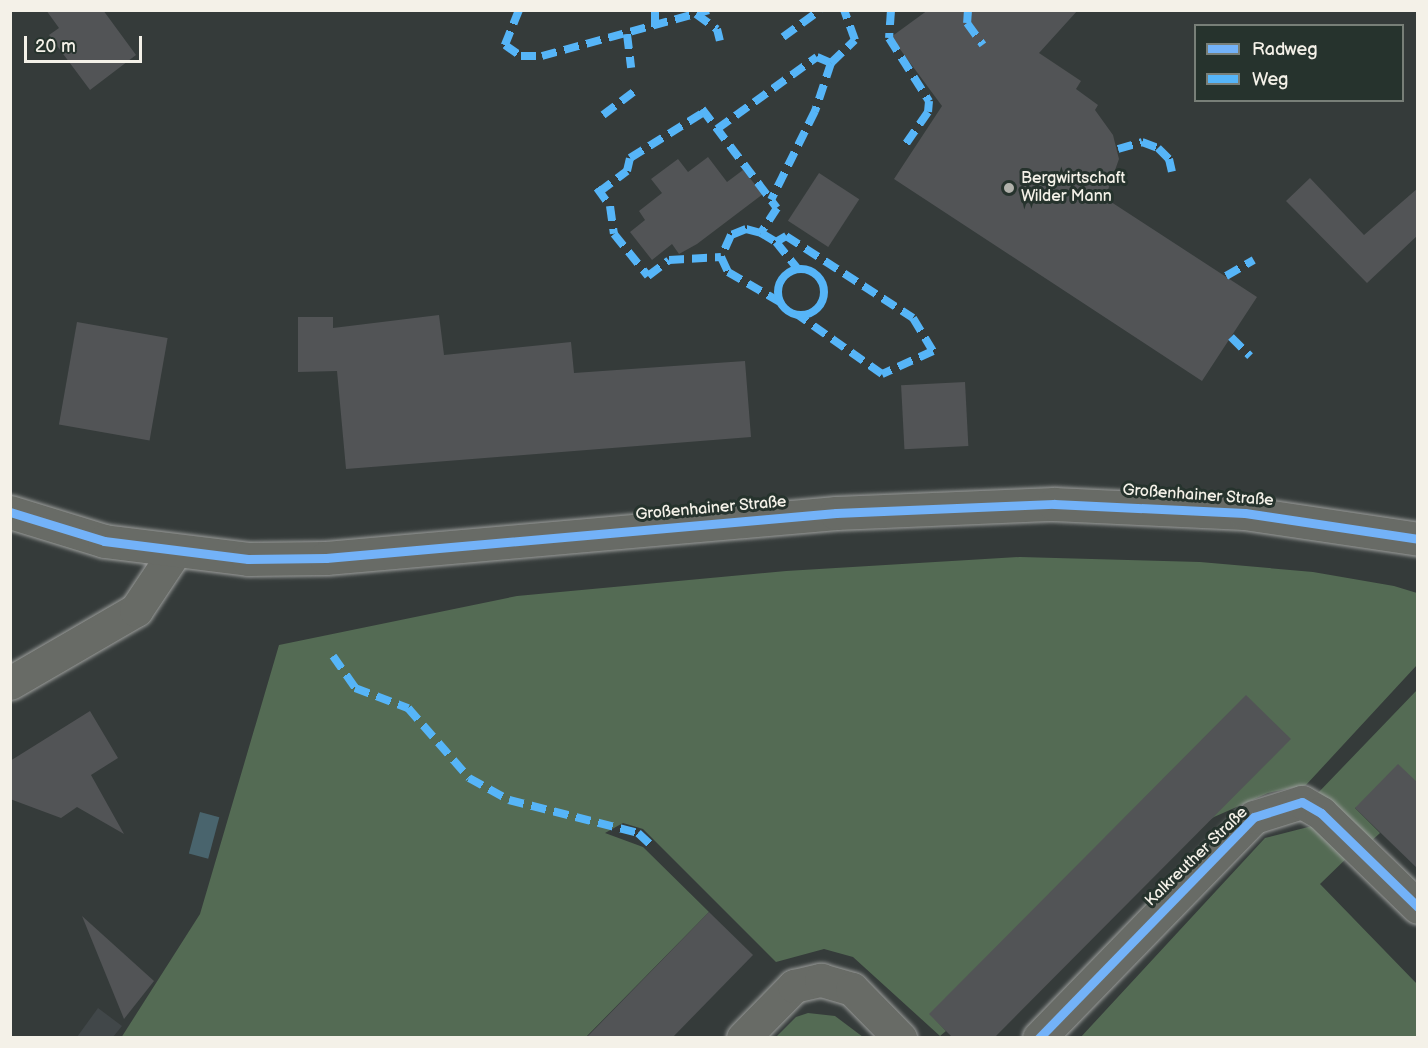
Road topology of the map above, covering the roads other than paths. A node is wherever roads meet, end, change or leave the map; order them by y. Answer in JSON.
{"nodes":[{"id":1,"x":10,"y":512,"type":"edge"},
{"id":2,"x":1418,"y":540,"type":"edge"},
{"id":3,"x":174,"y":553,"type":"junction"},
{"id":4,"x":10,"y":683,"type":"edge"},
{"id":5,"x":1418,"y":908,"type":"edge"},
{"id":6,"x":743,"y":1038,"type":"edge"},
{"id":7,"x":900,"y":1038,"type":"edge"},
{"id":8,"x":1039,"y":1038,"type":"edge"}],
"edges":[{"from":1,"to":3,"type":"main road","name":"Großenhainer Straße"},
{"from":2,"to":3,"type":"main road","name":"Großenhainer Straße"},
{"from":3,"to":4,"type":"main road"},
{"from":5,"to":8,"type":"main road","name":"Kalkreuther Straße"},
{"from":6,"to":7,"type":"main road"}]}
